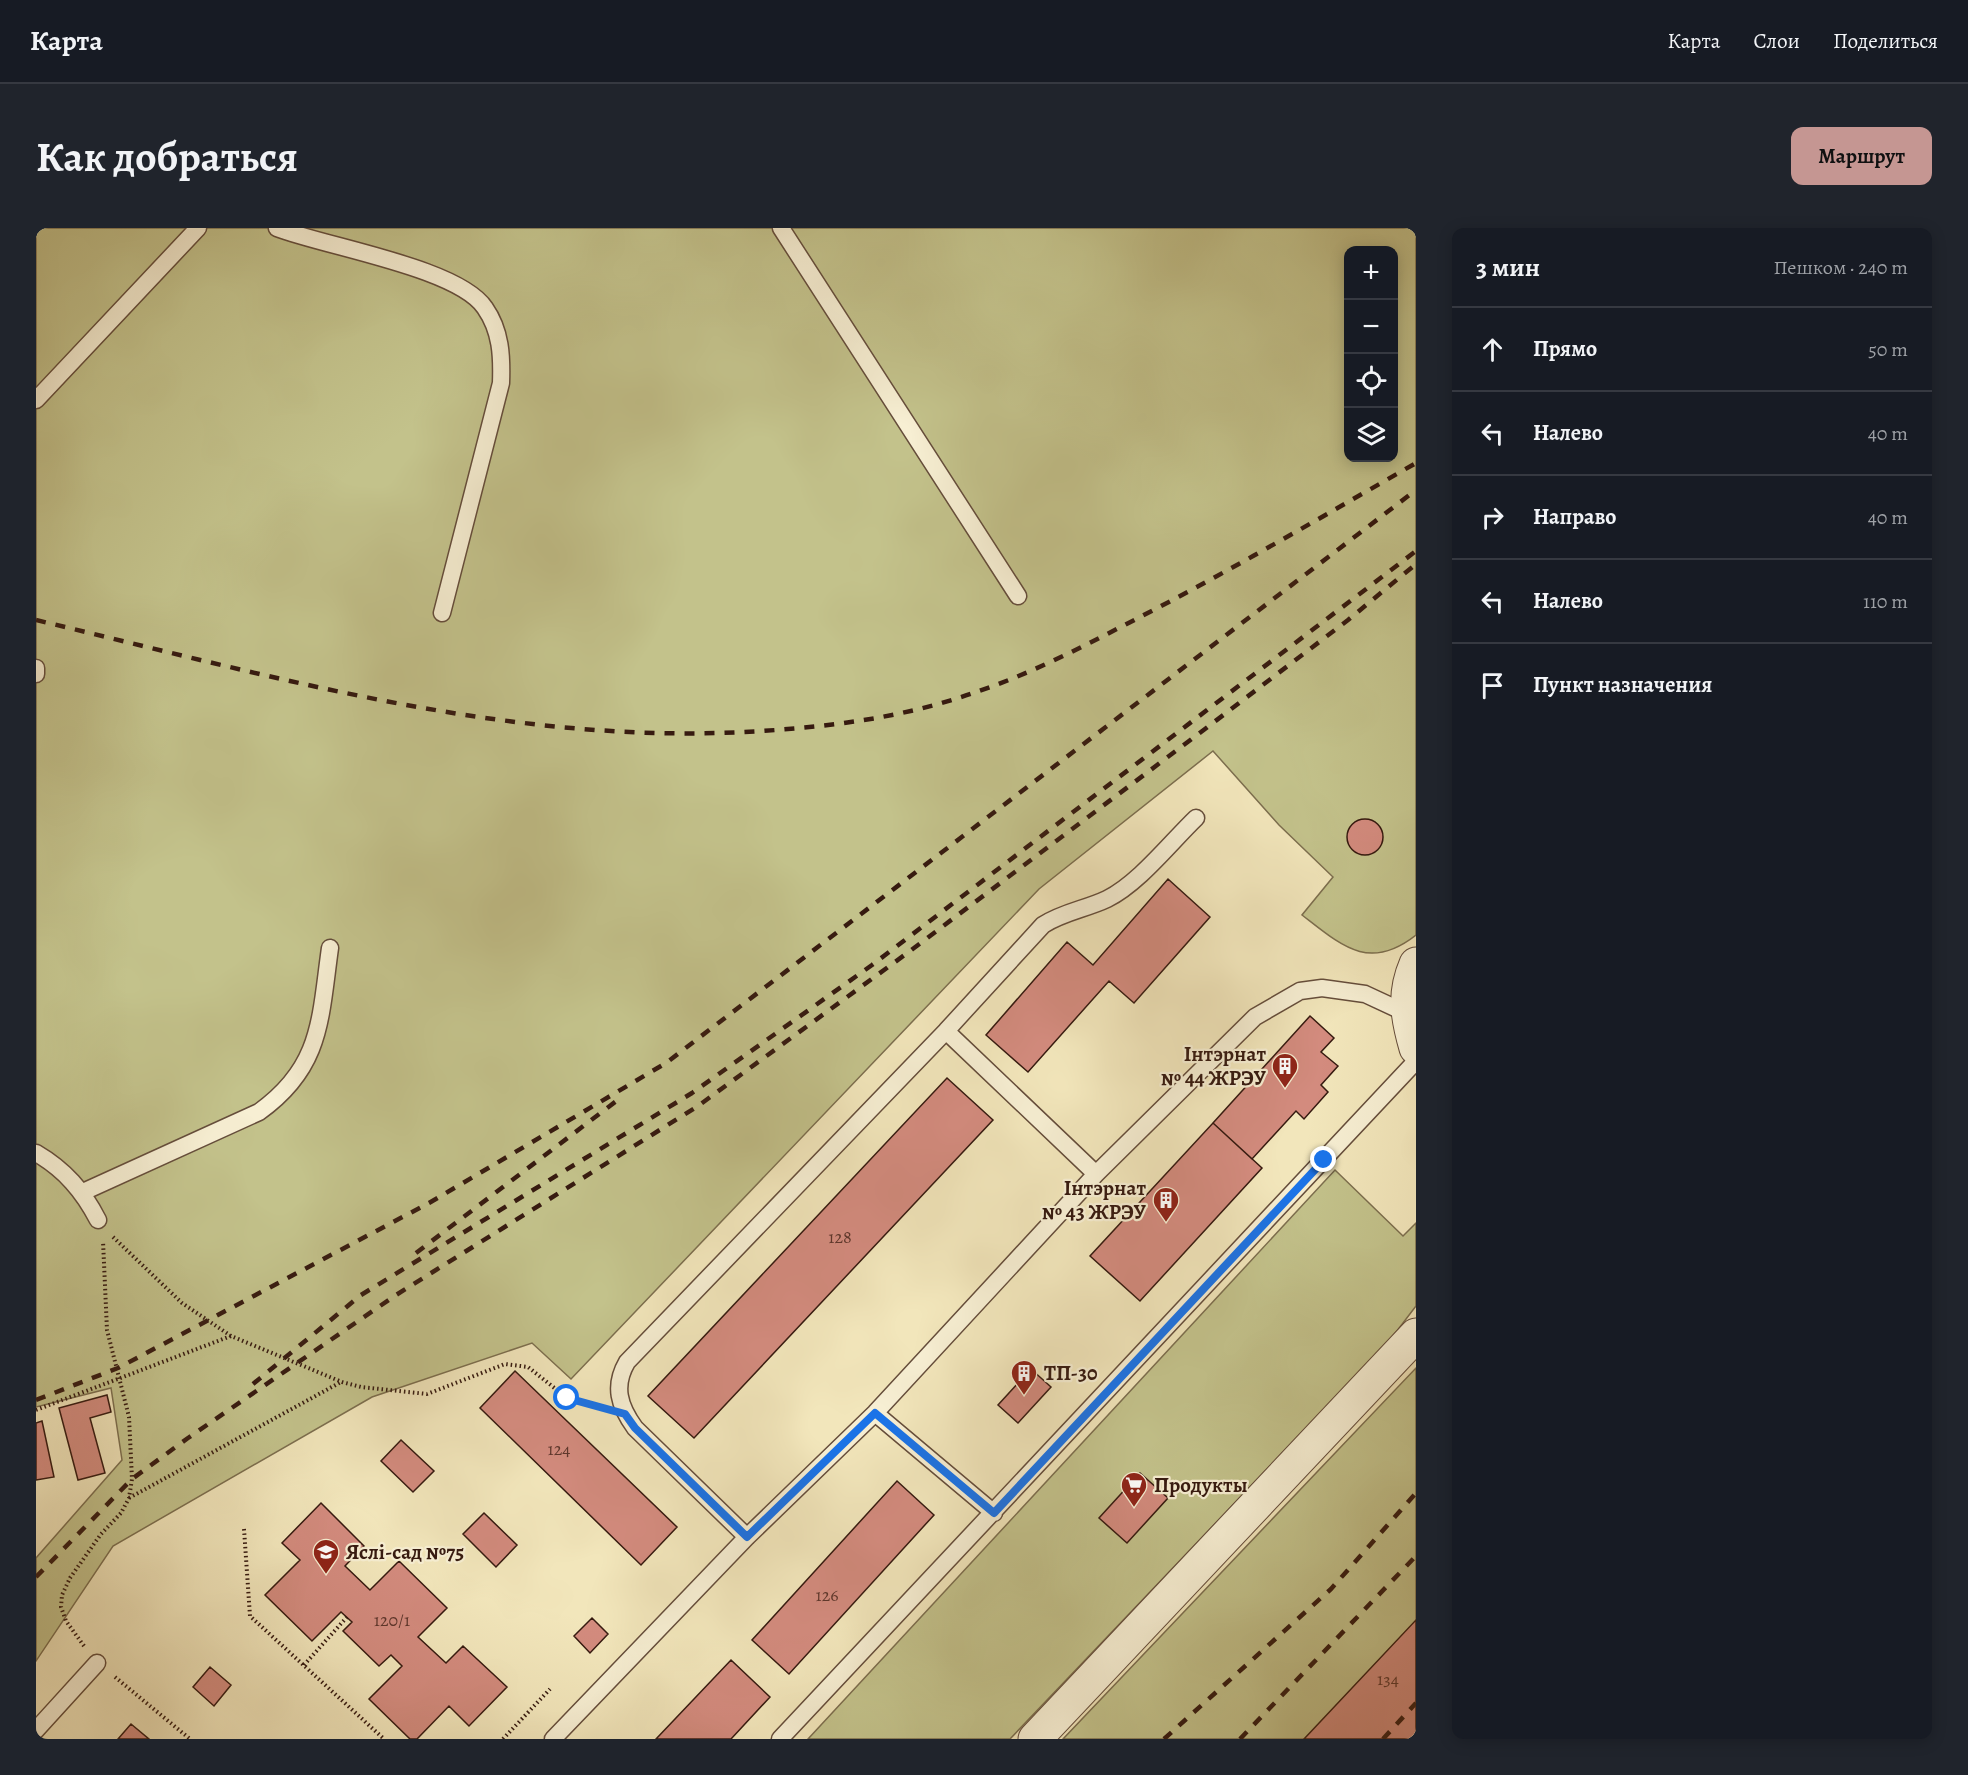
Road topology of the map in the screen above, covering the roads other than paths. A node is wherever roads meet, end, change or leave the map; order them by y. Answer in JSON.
{"nodes":[{"id":1,"x":198,"y":228,"type":"edge"},
{"id":2,"x":277,"y":228,"type":"edge"},
{"id":3,"x":781,"y":228,"type":"edge"},
{"id":4,"x":36,"y":399,"type":"edge"},
{"id":5,"x":1018,"y":596,"type":"dead end"},
{"id":6,"x":442,"y":613,"type":"dead end"},
{"id":7,"x":36,"y":668,"type":"edge"},
{"id":8,"x":36,"y":674,"type":"edge"},
{"id":9,"x":1196,"y":818,"type":"dead end"},
{"id":10,"x":330,"y":948,"type":"dead end"},
{"id":11,"x":1416,"y":964,"type":"edge"},
{"id":12,"x":1406,"y":1013,"type":"junction"},
{"id":13,"x":946,"y":1031,"type":"junction"},
{"id":14,"x":1416,"y":1048,"type":"edge"},
{"id":15,"x":1416,"y":1061,"type":"edge"},
{"id":16,"x":36,"y":1153,"type":"edge"},
{"id":17,"x":1096,"y":1174,"type":"junction"},
{"id":18,"x":83,"y":1192,"type":"junction"},
{"id":19,"x":98,"y":1220,"type":"road end"},
{"id":20,"x":1416,"y":1335,"type":"edge"},
{"id":21,"x":875,"y":1413,"type":"junction"},
{"id":22,"x":994,"y":1513,"type":"junction"},
{"id":23,"x":747,"y":1537,"type":"junction"},
{"id":24,"x":97,"y":1663,"type":"road end"},
{"id":25,"x":36,"y":1730,"type":"edge"},
{"id":26,"x":553,"y":1739,"type":"edge"},
{"id":27,"x":780,"y":1739,"type":"edge"},
{"id":28,"x":1035,"y":1739,"type":"edge"}],
"edges":[{"from":1,"to":4,"type":"lane"},
{"from":2,"to":6,"type":"lane"},
{"from":3,"to":5,"type":"lane"},
{"from":7,"to":8,"type":"lane"},
{"from":9,"to":13,"type":"lane"},
{"from":10,"to":18,"type":"lane"},
{"from":11,"to":12,"type":"street"},
{"from":12,"to":14,"type":"street"},
{"from":12,"to":17,"type":"lane"},
{"from":13,"to":17,"type":"lane"},
{"from":13,"to":23,"type":"lane"},
{"from":15,"to":22,"type":"lane"},
{"from":16,"to":18,"type":"lane"},
{"from":17,"to":21,"type":"lane"},
{"from":18,"to":19,"type":"lane"},
{"from":20,"to":28,"type":"street"},
{"from":21,"to":22,"type":"lane"},
{"from":21,"to":23,"type":"lane"},
{"from":22,"to":27,"type":"lane"},
{"from":23,"to":26,"type":"lane"},
{"from":24,"to":25,"type":"lane"}]}
